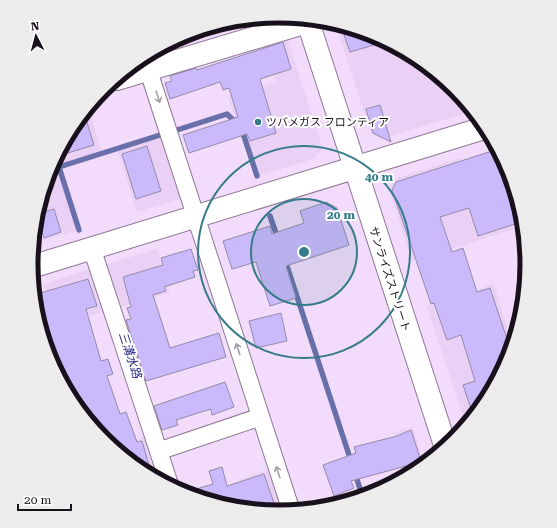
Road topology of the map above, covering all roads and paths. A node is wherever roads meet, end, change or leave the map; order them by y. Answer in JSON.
{"nodes":[{"id":1,"x":299,"y":24,"type":"edge"},
{"id":2,"x":308,"y":25,"type":"edge"},
{"id":3,"x":147,"y":65,"type":"edge"},
{"id":4,"x":136,"y":70,"type":"edge"},
{"id":5,"x":479,"y":130,"type":"edge"},
{"id":6,"x":354,"y":170,"type":"junction"},
{"id":7,"x":196,"y":217,"type":"junction"},
{"id":8,"x":92,"y":249,"type":"junction"},
{"id":9,"x":38,"y":265,"type":"edge"},
{"id":10,"x":260,"y":417,"type":"junction"},
{"id":11,"x":443,"y":440,"type":"edge"},
{"id":12,"x":158,"y":451,"type":"junction"},
{"id":13,"x":167,"y":478,"type":"edge"},
{"id":14,"x":288,"y":504,"type":"edge"}],
"edges":[{"from":1,"to":3,"type":"street"},
{"from":2,"to":6,"type":"street","name":"サンライズストリート"},
{"from":3,"to":4,"type":"street"},
{"from":3,"to":7,"type":"street","one_way":true},
{"from":5,"to":6,"type":"street"},
{"from":6,"to":7,"type":"street"},
{"from":6,"to":11,"type":"street","name":"サンライズストリート"},
{"from":7,"to":8,"type":"street"},
{"from":10,"to":7,"type":"street","one_way":true},
{"from":8,"to":9,"type":"street"},
{"from":8,"to":12,"type":"street"},
{"from":10,"to":12,"type":"street"},
{"from":14,"to":10,"type":"street","one_way":true},
{"from":12,"to":13,"type":"street"}]}
